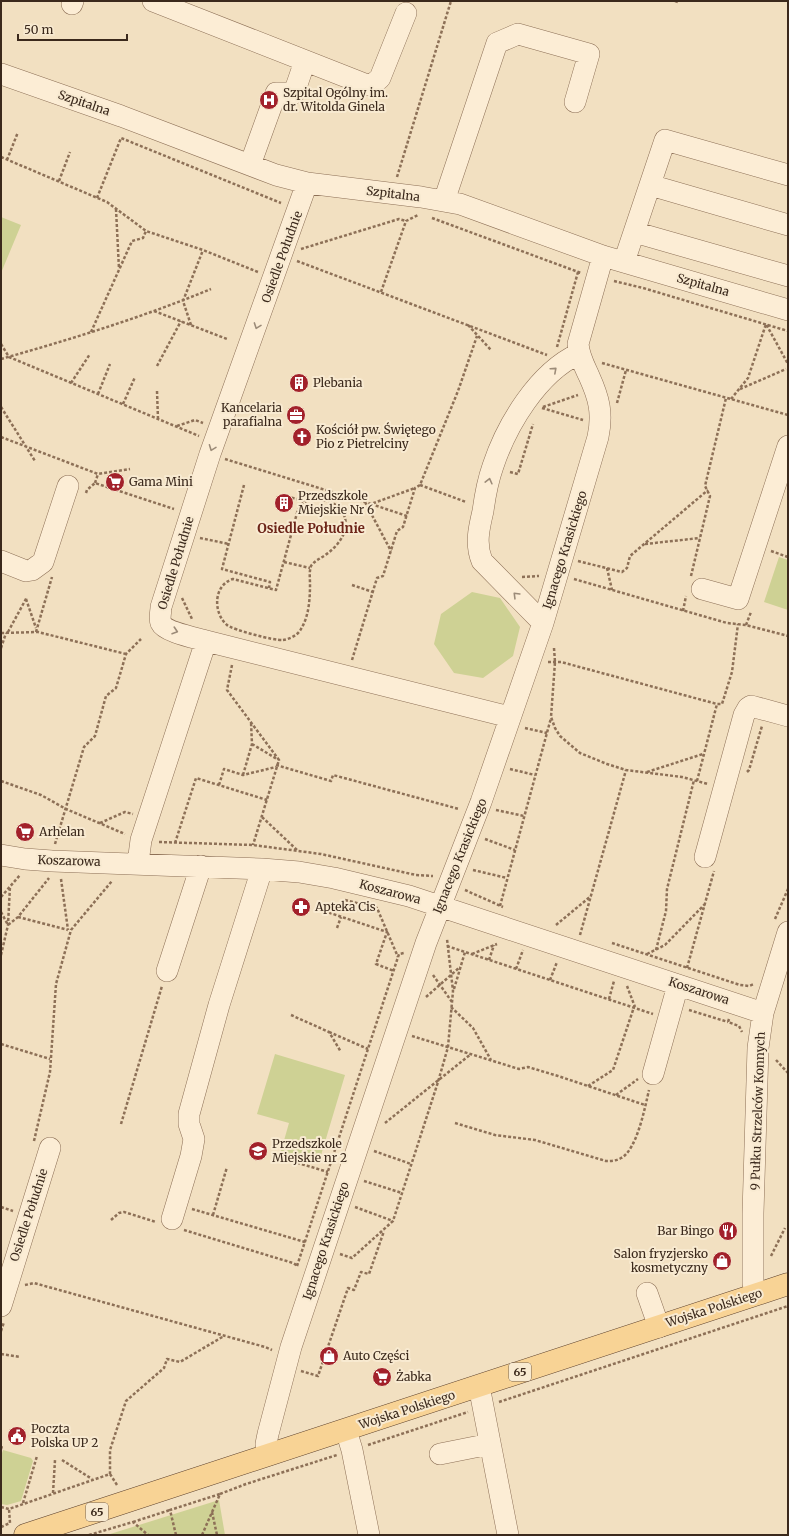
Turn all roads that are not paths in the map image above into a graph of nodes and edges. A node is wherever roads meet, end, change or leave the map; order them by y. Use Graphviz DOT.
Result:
graph roads {
  1 [pos="163,3"];
  2 [pos="406,13"];
  3 [pos="305,61"];
  4 [pos="1,74"];
  5 [pos="575,102"];
  6 [pos="250,165"];
  7 [pos="788,175"];
  8 [pos="307,183"];
  9 [pos="650,185"];
  10 [pos="444,201"];
  11 [pos="788,225"];
  12 [pos="634,232"];
  13 [pos="603,256"];
  14 [pos="624,262"];
  15 [pos="788,274"];
  16 [pos="777,314"];
  17 [pos="578,354"];
  18 [pos="788,446"];
  19 [pos="76,492"];
  20 [pos="1,561"];
  21 [pos="693,587"];
  22 [pos="543,623"];
  23 [pos="202,640"];
  24 [pos="788,716"];
  25 [pos="517,722"];
  26 [pos="1,855"];
  27 [pos="705,857"];
  28 [pos="138,863"];
  29 [pos="201,866"];
  30 [pos="262,869"];
  31 [pos="439,906"];
  32 [pos="788,932"];
  33 [pos="167,971"];
  34 [pos="678,985"];
  35 [pos="763,1013"];
  36 [pos="648,1075"];
  37 [pos="42,1145"];
  38 [pos="173,1219"];
  39 [pos="788,1284"];
  40 [pos="647,1293"];
  41 [pos="756,1294"];
  42 [pos="3,1311"];
  43 [pos="658,1327"];
  44 [pos="479,1386"];
  45 [pos="346,1430"];
  46 [pos="490,1444"];
  47 [pos="440,1454"];
  48 [pos="268,1455"];
  49 [pos="25,1535"];
  50 [pos="369,1535"];
  51 [pos="508,1535"];
  1 -- 3 [label="street"];
  2 -- 3 [label="street"];
  3 -- 6 [label="street"];
  4 -- 6 [label="street, Szpitalna"];
  5 -- 10 [label="street"];
  6 -- 8 [label="street, Szpitalna"];
  7 -- 9 [label="street"];
  8 -- 10 [label="street, Szpitalna"];
  8 -- 23 [label="street, Osiedle Południe, one-way"];
  9 -- 11 [label="street"];
  9 -- 12 [label="street"];
  10 -- 13 [label="street, Szpitalna"];
  12 -- 14 [label="street"];
  12 -- 15 [label="street"];
  13 -- 14 [label="street, Szpitalna"];
  13 -- 17 [label="street"];
  14 -- 16 [label="street, Szpitalna"];
  15 -- 16 [label="street"];
  17 -- 22 [label="street, Ignacego Krasickiego"];
  22 -- 17 [label="street, one-way"];
  18 -- 21 [label="street"];
  19 -- 20 [label="street"];
  22 -- 25 [label="street, Ignacego Krasickiego"];
  23 -- 25 [label="street, Osiedle Południe"];
  23 -- 28 [label="street"];
  24 -- 27 [label="street"];
  25 -- 31 [label="street, Ignacego Krasickiego"];
  26 -- 28 [label="street, Koszarowa"];
  28 -- 29 [label="street, Koszarowa"];
  29 -- 30 [label="street, Koszarowa"];
  29 -- 33 [label="street"];
  30 -- 31 [label="street, Koszarowa"];
  30 -- 38 [label="street"];
  31 -- 34 [label="street, Koszarowa"];
  31 -- 48 [label="street, Ignacego Krasickiego"];
  32 -- 35 [label="street, 9 Pułku Strzelców Konnych"];
  34 -- 35 [label="street, Koszarowa"];
  34 -- 36 [label="street"];
  35 -- 41 [label="street, 9 Pułku Strzelców Konnych"];
  37 -- 42 [label="street, Osiedle Południe"];
  39 -- 41 [label="main road, Wojska Polskiego / 65"];
  40 -- 43 [label="street"];
  41 -- 43 [label="main road, Wojska Polskiego / 65"];
  43 -- 44 [label="main road, Wojska Polskiego / 65"];
  44 -- 45 [label="main road, Wojska Polskiego / 65"];
  44 -- 46 [label="street"];
  45 -- 48 [label="main road, Wojska Polskiego / 65"];
  45 -- 50 [label="street"];
  46 -- 47 [label="street"];
  46 -- 51 [label="street"];
  48 -- 49 [label="main road, Wojska Polskiego / 65"];
}
